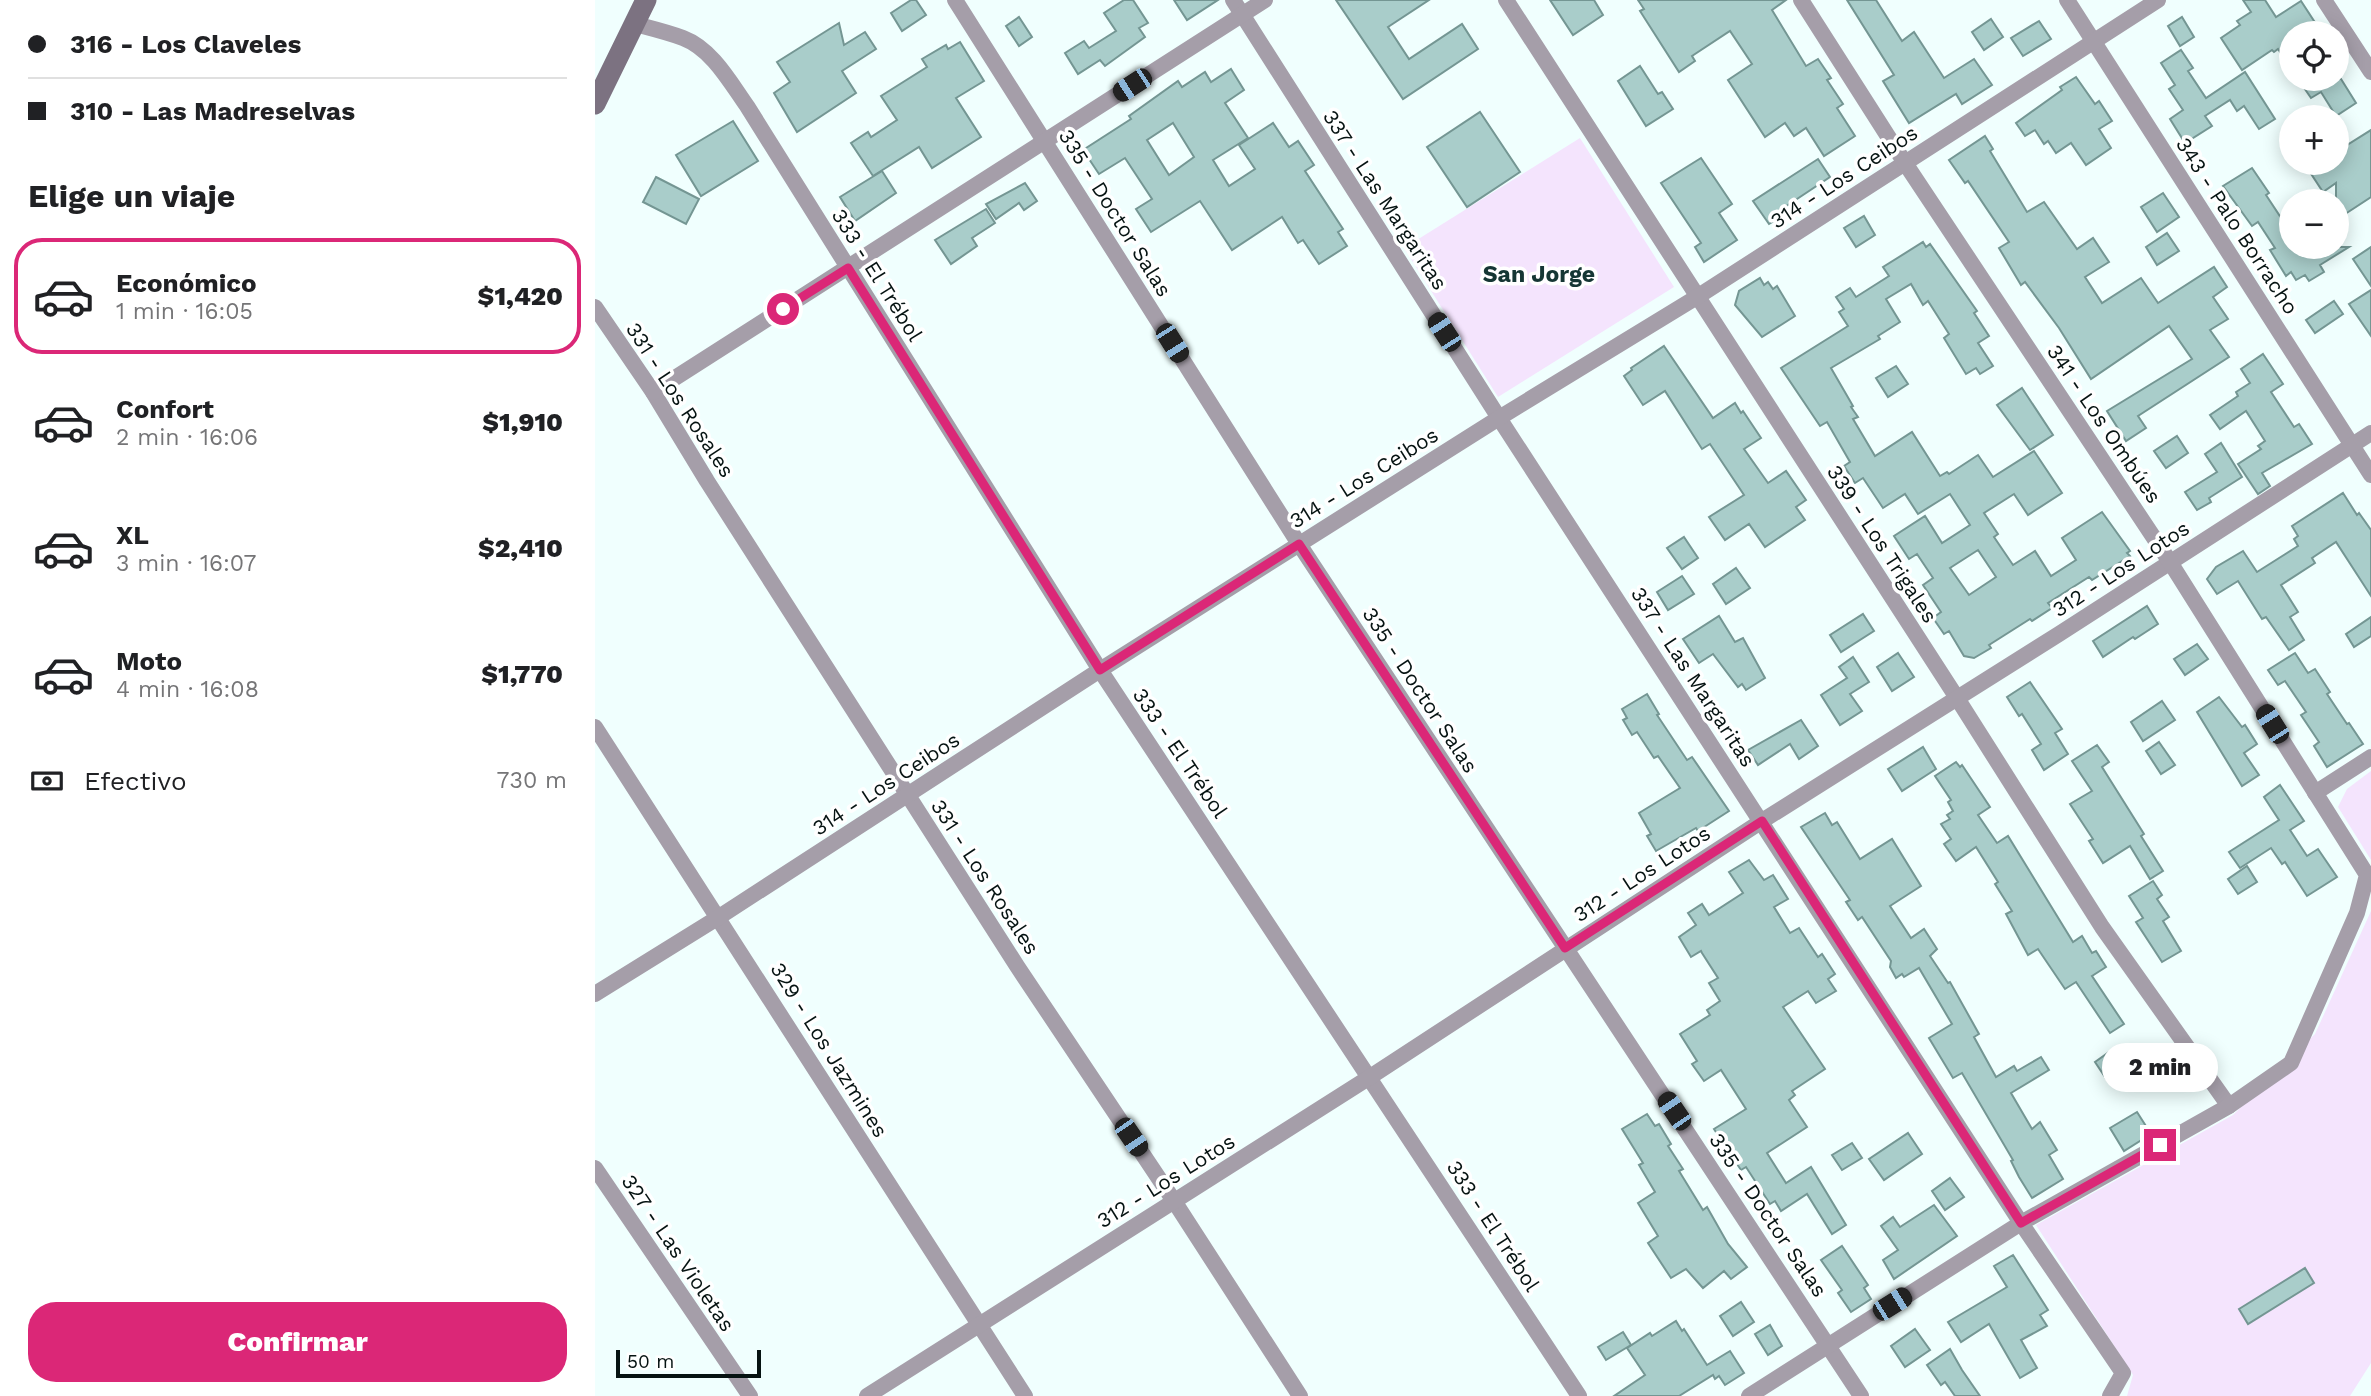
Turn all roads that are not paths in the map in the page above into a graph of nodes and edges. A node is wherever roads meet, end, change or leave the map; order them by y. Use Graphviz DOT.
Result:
graph roads {
  1 [pos="646,0"];
  2 [pos="955,0"];
  3 [pos="1233,0"];
  4 [pos="1265,0"];
  5 [pos="1506,0"];
  6 [pos="1801,0"];
  7 [pos="2067,0"];
  8 [pos="2158,0"];
  9 [pos="2324,0"];
  10 [pos="1242,15"];
  11 [pos="635,24"];
  12 [pos="2094,41"];
  13 [pos="2371,72"];
  14 [pos="595,104"];
  15 [pos="1045,141"];
  16 [pos="1905,163"];
  17 [pos="848,268"];
  18 [pos="1697,298"];
  19 [pos="595,307"];
  20 [pos="653,392"];
  21 [pos="1499,418"];
  22 [pos="2371,433"];
  23 [pos="2353,445"];
  24 [pos="2371,475"];
  25 [pos="1299,544"];
  26 [pos="2171,562"];
  27 [pos="1100,670"];
  28 [pos="1957,698"];
  29 [pos="595,727"];
  30 [pos="2371,757"];
  31 [pos="2315,793"];
  32 [pos="908,795"];
  33 [pos="1762,821"];
  34 [pos="719,917"];
  35 [pos="1565,948"];
  36 [pos="595,994"];
  37 [pos="1370,1077"];
  38 [pos="2229,1106"];
  39 [pos="595,1168"];
  40 [pos="1174,1201"];
  41 [pos="2021,1223"];
  42 [pos="979,1325"];
  43 [pos="1828,1344"];
  44 [pos="750,1396"];
  45 [pos="867,1396"];
  46 [pos="1025,1396"];
  47 [pos="1300,1396"];
  48 [pos="1579,1396"];
  49 [pos="1749,1396"];
  50 [pos="1861,1396"];
  51 [pos="2110,1396"];
  1 -- 11 [label="main road"];
  2 -- 15 [label="street, 335 - Doctor Salas"];
  3 -- 10 [label="street, 337 - Las Margaritas"];
  4 -- 10 [label="street"];
  5 -- 18 [label="street, 339 - Los Trigales"];
  6 -- 16 [label="street, 341 - Los Ombúes"];
  7 -- 12 [label="street, 343 - Palo Borracho"];
  8 -- 12 [label="street, 314 - Los Ceibos"];
  9 -- 13 [label="street"];
  10 -- 15 [label="street"];
  10 -- 21 [label="street, 337 - Las Margaritas"];
  11 -- 14 [label="main road"];
  11 -- 17 [label="street, 333 - El Trébol"];
  12 -- 16 [label="street, 314 - Los Ceibos"];
  12 -- 23 [label="street, 343 - Palo Borracho"];
  15 -- 17 [label="street"];
  15 -- 25 [label="street, 335 - Doctor Salas"];
  16 -- 18 [label="street, 314 - Los Ceibos"];
  16 -- 26 [label="street, 341 - Los Ombúes"];
  17 -- 20 [label="street"];
  17 -- 27 [label="street, 333 - El Trébol"];
  18 -- 21 [label="street, 314 - Los Ceibos"];
  18 -- 28 [label="street, 339 - Los Trigales"];
  19 -- 20 [label="street, 331 - Los Rosales"];
  20 -- 32 [label="street, 331 - Los Rosales"];
  21 -- 25 [label="street, 314 - Los Ceibos"];
  21 -- 33 [label="street, 337 - Las Margaritas"];
  22 -- 23 [label="street, 312 - Los Lotos"];
  23 -- 24 [label="street, 343 - Palo Borracho"];
  23 -- 26 [label="street, 312 - Los Lotos"];
  25 -- 27 [label="street, 314 - Los Ceibos"];
  25 -- 35 [label="street, 335 - Doctor Salas"];
  26 -- 28 [label="street, 312 - Los Lotos"];
  26 -- 31 [label="street, 341 - Los Ombúes"];
  27 -- 32 [label="street, 314 - Los Ceibos"];
  27 -- 37 [label="street, 333 - El Trébol"];
  28 -- 33 [label="street, 312 - Los Lotos"];
  28 -- 38 [label="street, 339 - Los Trigales"];
  29 -- 34 [label="street, 329 - Los Jazmines"];
  30 -- 31 [label="street"];
  31 -- 38 [label="street, 341 - Los Ombúes"];
  32 -- 34 [label="street, 314 - Los Ceibos"];
  32 -- 40 [label="street, 331 - Los Rosales"];
  33 -- 35 [label="street, 312 - Los Lotos"];
  33 -- 41 [label="street, 337 - Las Margaritas"];
  34 -- 36 [label="street, 314 - Los Ceibos"];
  34 -- 42 [label="street, 329 - Los Jazmines"];
  35 -- 37 [label="street, 312 - Los Lotos"];
  35 -- 43 [label="street, 335 - Doctor Salas"];
  37 -- 40 [label="street, 312 - Los Lotos"];
  37 -- 48 [label="street, 333 - El Trébol"];
  38 -- 41 [label="street"];
  39 -- 44 [label="street, 327 - Las Violetas"];
  40 -- 42 [label="street, 312 - Los Lotos"];
  40 -- 47 [label="street, 331 - Los Rosales"];
  41 -- 43 [label="street"];
  41 -- 51 [label="street, 337 - Las Margaritas"];
  42 -- 45 [label="street, 312 - Los Lotos"];
  42 -- 46 [label="street, 329 - Los Jazmines"];
  43 -- 49 [label="street"];
  43 -- 50 [label="street, 335 - Doctor Salas"];
}
